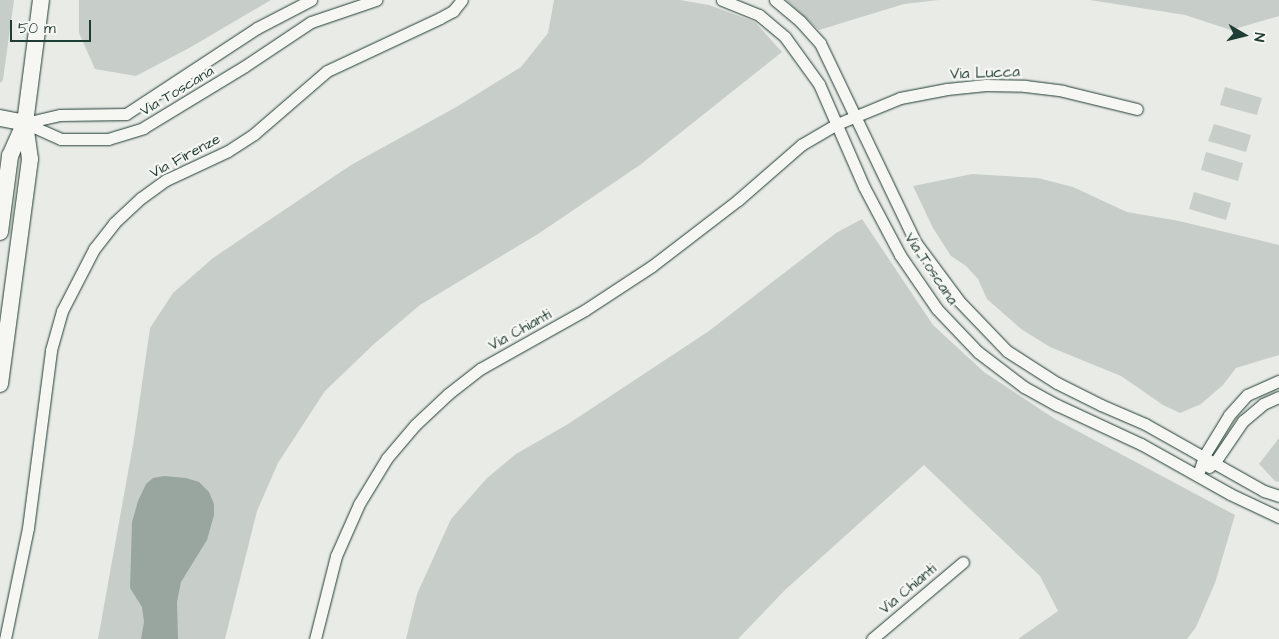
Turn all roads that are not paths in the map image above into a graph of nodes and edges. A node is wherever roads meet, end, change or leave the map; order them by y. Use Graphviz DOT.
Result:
graph roads {
  1 [pos="41,0"];
  2 [pos="311,0"];
  3 [pos="376,0"];
  4 [pos="462,0"];
  5 [pos="722,0"];
  6 [pos="775,0"];
  7 [pos="1137,108"];
  8 [pos="856,115"];
  9 [pos="0,118"];
  10 [pos="26,122"];
  11 [pos="837,124"];
  12 [pos="0,232"];
  13 [pos="1279,381"];
  14 [pos="0,384"];
  15 [pos="1279,397"];
  16 [pos="1204,456"];
  17 [pos="1216,462"];
  18 [pos="1198,476"];
  19 [pos="1279,496"];
  20 [pos="1279,517"];
  21 [pos="963,562"];
  22 [pos="5,639"];
  23 [pos="315,639"];
  24 [pos="872,639"];
  1 -- 10 [label="main road"];
  2 -- 10 [label="street, Via Toscana"];
  3 -- 10 [label="street, Via Toscana"];
  4 -- 22 [label="street, Via Firenze"];
  5 -- 11 [label="street, Via Toscana"];
  6 -- 8 [label="street, Via Toscana"];
  7 -- 8 [label="street, Via Lucca"];
  8 -- 11 [label="street, Via Lucca"];
  8 -- 16 [label="street, Via Toscana"];
  9 -- 10 [label="main road"];
  10 -- 12 [label="main road"];
  10 -- 14 [label="main road"];
  11 -- 18 [label="street, Via Toscana"];
  11 -- 23 [label="street, Via Chianti"];
  13 -- 16 [label="street"];
  15 -- 17 [label="street"];
  16 -- 17 [label="street, Via Toscana"];
  16 -- 18 [label="street"];
  17 -- 18 [label="street"];
  17 -- 19 [label="street, Via Toscana"];
  18 -- 20 [label="street, Via Toscana"];
  21 -- 24 [label="street, Via Chianti"];
}
